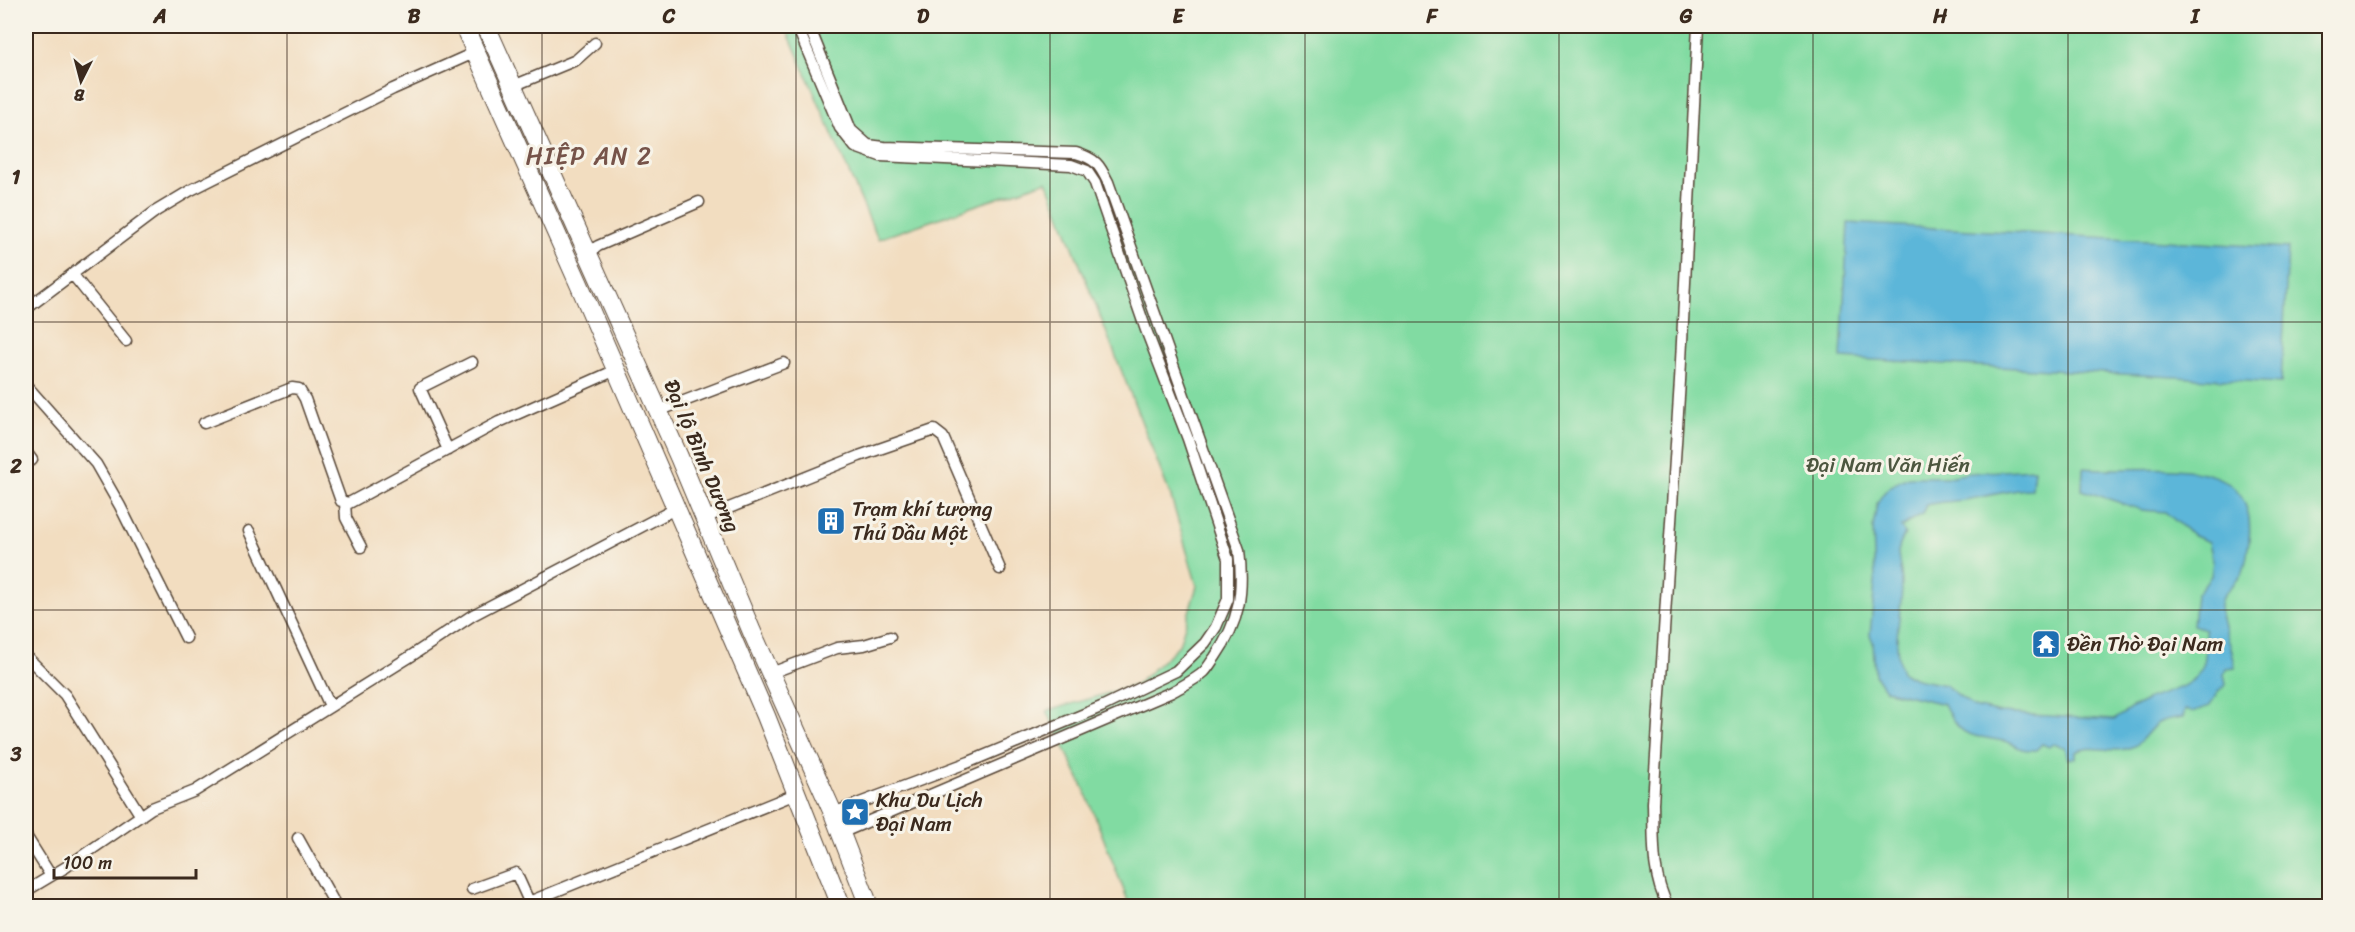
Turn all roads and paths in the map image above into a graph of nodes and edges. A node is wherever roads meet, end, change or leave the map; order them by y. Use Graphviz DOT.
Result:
graph roads {
  1 [pos="464,26"];
  2 [pos="486,26"];
  3 [pos="797,26"];
  4 [pos="809,26"];
  5 [pos="1698,26"];
  6 [pos="595,43"];
  7 [pos="476,52"];
  8 [pos="513,86"];
  9 [pos="699,202"];
  10 [pos="588,254"];
  11 [pos="73,275"];
  12 [pos="26,309"];
  13 [pos="126,341"];
  14 [pos="472,362"];
  15 [pos="784,363"];
  16 [pos="616,370"];
  17 [pos="26,385"];
  18 [pos="658,411"];
  19 [pos="204,423"];
  20 [pos="448,450"];
  21 [pos="345,503"];
  22 [pos="675,509"];
  23 [pos="704,518"];
  24 [pos="249,531"];
  25 [pos="361,547"];
  26 [pos="1000,569"];
  27 [pos="890,637"];
  28 [pos="186,638"];
  29 [pos="26,656"];
  30 [pos="771,673"];
  31 [pos="330,706"];
  32 [pos="798,793"];
  33 [pos="851,807"];
  34 [pos="833,813"];
  35 [pos="141,816"];
  36 [pos="810,823"];
  37 [pos="859,825"];
  38 [pos="841,833"];
  39 [pos="26,836"];
  40 [pos="298,838"];
  41 [pos="817,841"];
  42 [pos="51,876"];
  43 [pos="472,889"];
  44 [pos="26,891"];
  45 [pos="530,904"];
  46 [pos="336,906"];
  47 [pos="841,906"];
  48 [pos="869,906"];
  49 [pos="1668,906"];
  1 -- 7 [label="highway"];
  2 -- 8 [label="highway, Đại lộ Bình Dương"];
  3 -- 33 [label="street"];
  4 -- 37 [label="street"];
  5 -- 49 [label="street"];
  6 -- 8 [label="street"];
  7 -- 11 [label="street"];
  7 -- 16 [label="highway"];
  8 -- 10 [label="highway, Đại lộ Bình Dương"];
  9 -- 10 [label="street"];
  10 -- 18 [label="highway, Đại lộ Bình Dương"];
  11 -- 12 [label="street"];
  11 -- 13 [label="street"];
  14 -- 20 [label="street"];
  15 -- 18 [label="street"];
  16 -- 20 [label="street"];
  16 -- 22 [label="highway"];
  17 -- 28 [label="street"];
  18 -- 23 [label="highway, Đại lộ Bình Dương"];
  19 -- 21 [label="street"];
  20 -- 21 [label="street"];
  21 -- 25 [label="street"];
  22 -- 31 [label="street"];
  22 -- 32 [label="highway"];
  23 -- 26 [label="street"];
  23 -- 30 [label="highway, Đại lộ Bình Dương"];
  24 -- 31 [label="street"];
  27 -- 30 [label="street"];
  29 -- 35 [label="street"];
  30 -- 34 [label="highway, Đại lộ Bình Dương"];
  31 -- 35 [label="street"];
  32 -- 36 [label="highway"];
  32 -- 45 [label="street"];
  33 -- 34 [label="street"];
  33 -- 37 [label="street"];
  34 -- 36 [label="highway"];
  34 -- 38 [label="highway, Đại lộ Bình Dương"];
  35 -- 42 [label="street"];
  36 -- 41 [label="highway"];
  37 -- 38 [label="street"];
  38 -- 41 [label="highway"];
  38 -- 48 [label="highway, Đại lộ Bình Dương"];
  39 -- 42 [label="street"];
  40 -- 46 [label="street"];
  41 -- 47 [label="highway"];
  42 -- 44 [label="street"];
  43 -- 45 [label="street"];
}
